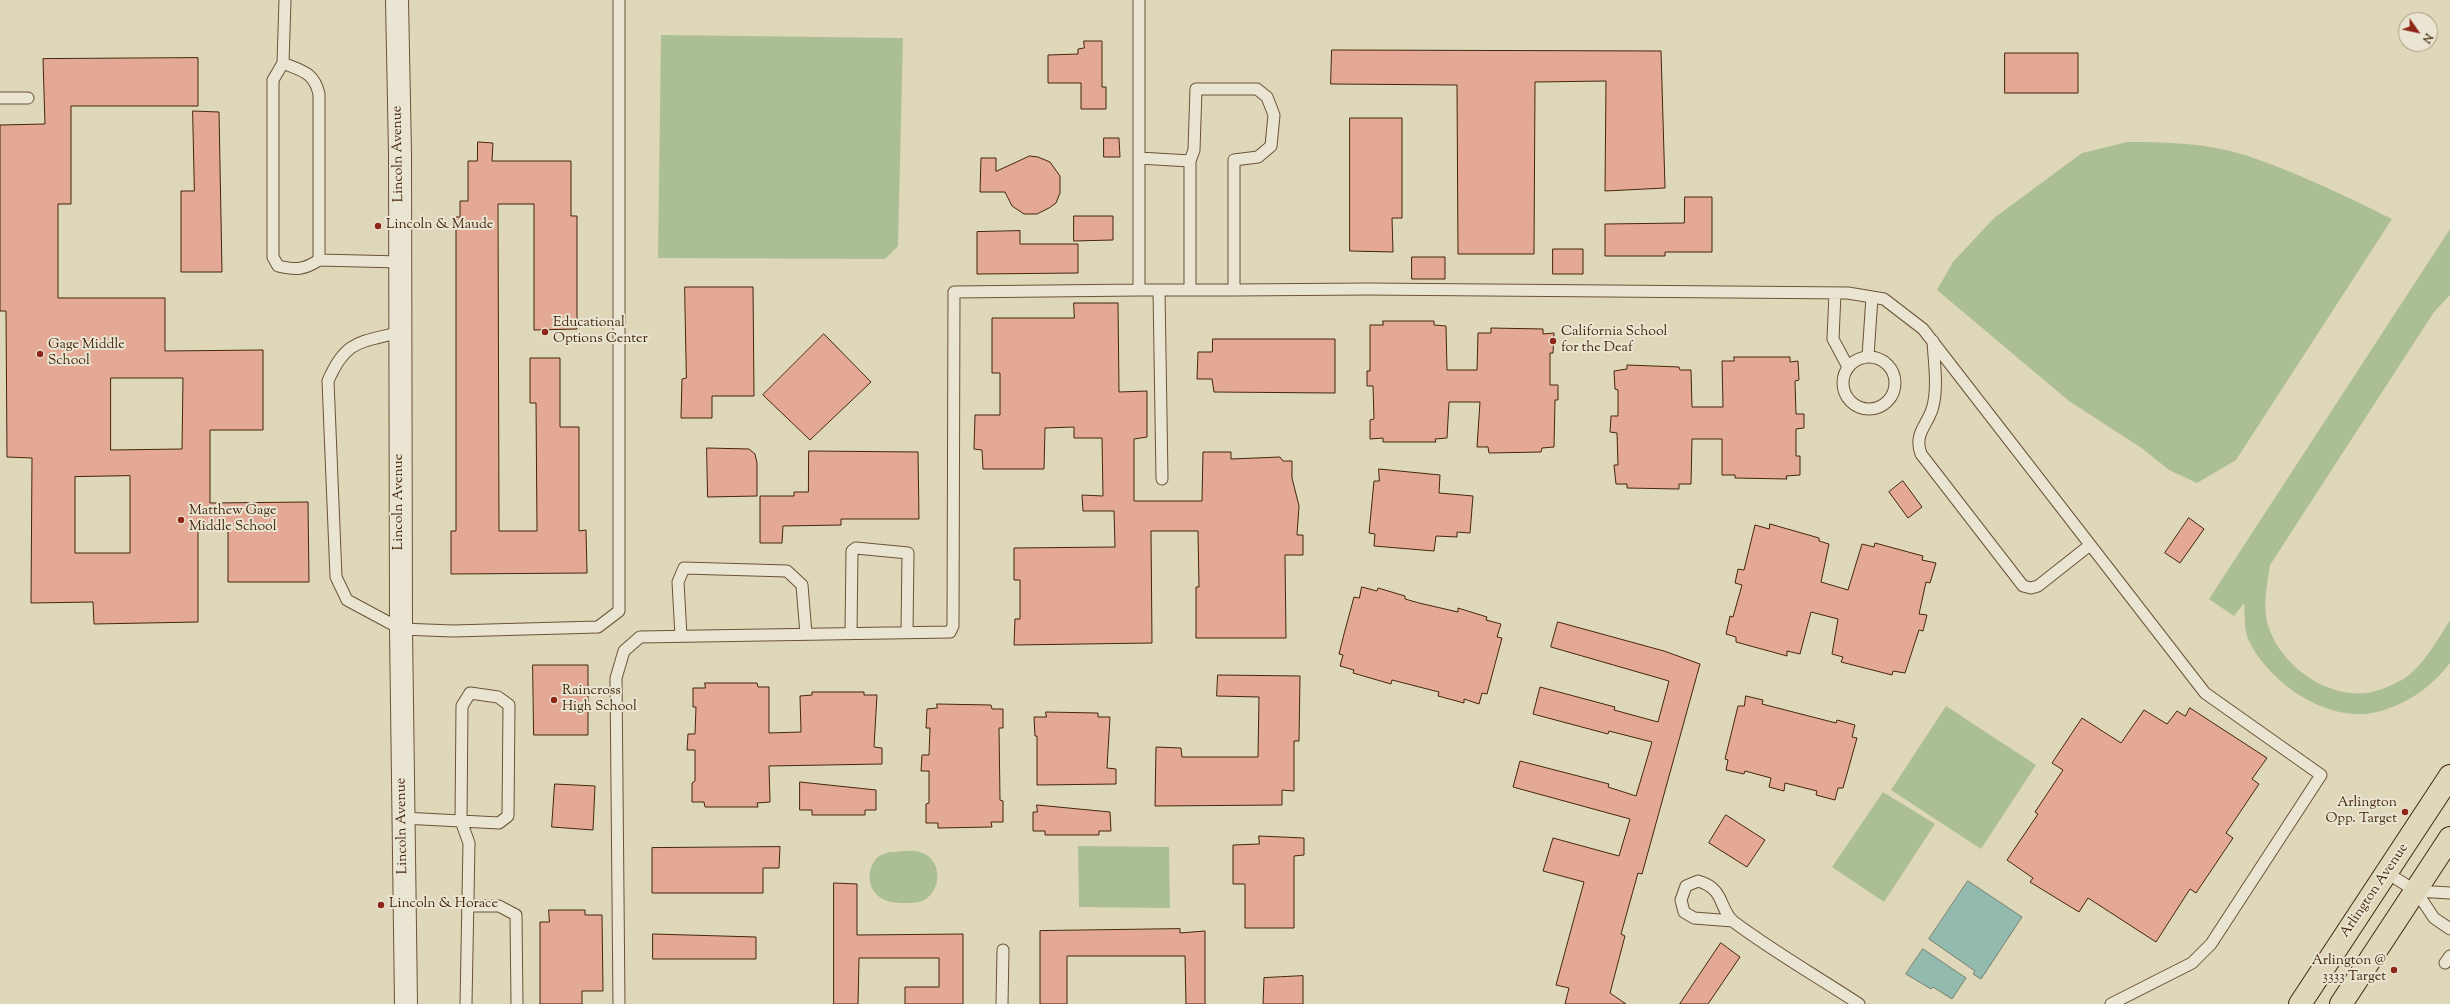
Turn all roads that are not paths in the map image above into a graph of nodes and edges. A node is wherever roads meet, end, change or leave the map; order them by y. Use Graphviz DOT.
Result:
graph roads {
  1 [pos="285,0"];
  2 [pos="397,0"];
  3 [pos="619,0"];
  4 [pos="1139,0"];
  5 [pos="283,64"];
  6 [pos="0,98"];
  7 [pos="28,98"];
  8 [pos="1139,158"];
  9 [pos="1190,160"];
  10 [pos="319,260"];
  11 [pos="400,262"];
  12 [pos="1139,290"];
  13 [pos="1159,290"];
  14 [pos="1190,290"];
  15 [pos="1234,290"];
  16 [pos="1835,293"];
  17 [pos="1872,297"];
  18 [pos="400,332"];
  19 [pos="1933,341"];
  20 [pos="1868,356"];
  21 [pos="1848,367"];
  22 [pos="1162,479"];
  23 [pos="2090,545"];
  24 [pos="401,629"];
  25 [pos="907,632"];
  26 [pos="806,634"];
  27 [pos="851,634"];
  28 [pos="681,636"];
  29 [pos="2450,776"];
  30 [pos="403,818"];
  31 [pos="461,821"];
  32 [pos="2450,838"];
  33 [pos="2387,873"];
  34 [pos="2416,890"];
  35 [pos="2450,893"];
  36 [pos="467,906"];
  37 [pos="1733,921"];
  38 [pos="2450,929"];
  39 [pos="1003,950"];
  40 [pos="406,1004"];
  41 [pos="466,1004"];
  42 [pos="517,1004"];
  43 [pos="619,1004"];
  44 [pos="1002,1004"];
  45 [pos="1859,1004"];
  46 [pos="2111,1004"];
  47 [pos="2300,1004"];
  48 [pos="2340,1004"];
  1 -- 5 [label="lane"];
  2 -- 11 [label="street, Lincoln Avenue"];
  3 -- 24 [label="lane"];
  4 -- 8 [label="lane"];
  5 -- 10 [label="lane"];
  5 -- 10 [label="lane"];
  6 -- 7 [label="lane"];
  8 -- 9 [label="lane"];
  8 -- 12 [label="lane"];
  9 -- 14 [label="lane"];
  9 -- 15 [label="lane"];
  10 -- 11 [label="lane"];
  11 -- 18 [label="street, Lincoln Avenue"];
  12 -- 13 [label="lane"];
  12 -- 25 [label="lane"];
  13 -- 14 [label="lane"];
  13 -- 22 [label="lane"];
  14 -- 15 [label="lane"];
  15 -- 16 [label="lane"];
  16 -- 17 [label="lane"];
  16 -- 21 [label="lane"];
  17 -- 19 [label="lane"];
  17 -- 20 [label="lane"];
  18 -- 24 [label="street, Lincoln Avenue"];
  18 -- 24 [label="lane"];
  19 -- 23 [label="lane"];
  19 -- 23 [label="lane"];
  20 -- 21 [label="lane"];
  20 -- 21 [label="lane"];
  23 -- 46 [label="lane"];
  24 -- 30 [label="street, Lincoln Avenue"];
  25 -- 27 [label="lane"];
  25 -- 27 [label="lane"];
  26 -- 27 [label="lane"];
  26 -- 28 [label="lane"];
  26 -- 28 [label="lane"];
  28 -- 43 [label="lane"];
  29 -- 33 [label="main road, Arlington Avenue"];
  30 -- 31 [label="lane"];
  30 -- 40 [label="street, Lincoln Avenue"];
  31 -- 31 [label="lane"];
  31 -- 36 [label="lane"];
  32 -- 34 [label="main road"];
  33 -- 34 [label="lane"];
  33 -- 47 [label="main road, Arlington Avenue"];
  34 -- 35 [label="lane"];
  34 -- 38 [label="lane"];
  34 -- 48 [label="main road"];
  36 -- 41 [label="lane"];
  36 -- 42 [label="lane"];
  37 -- 37 [label="lane"];
  37 -- 45 [label="lane"];
  39 -- 44 [label="lane"];
}
